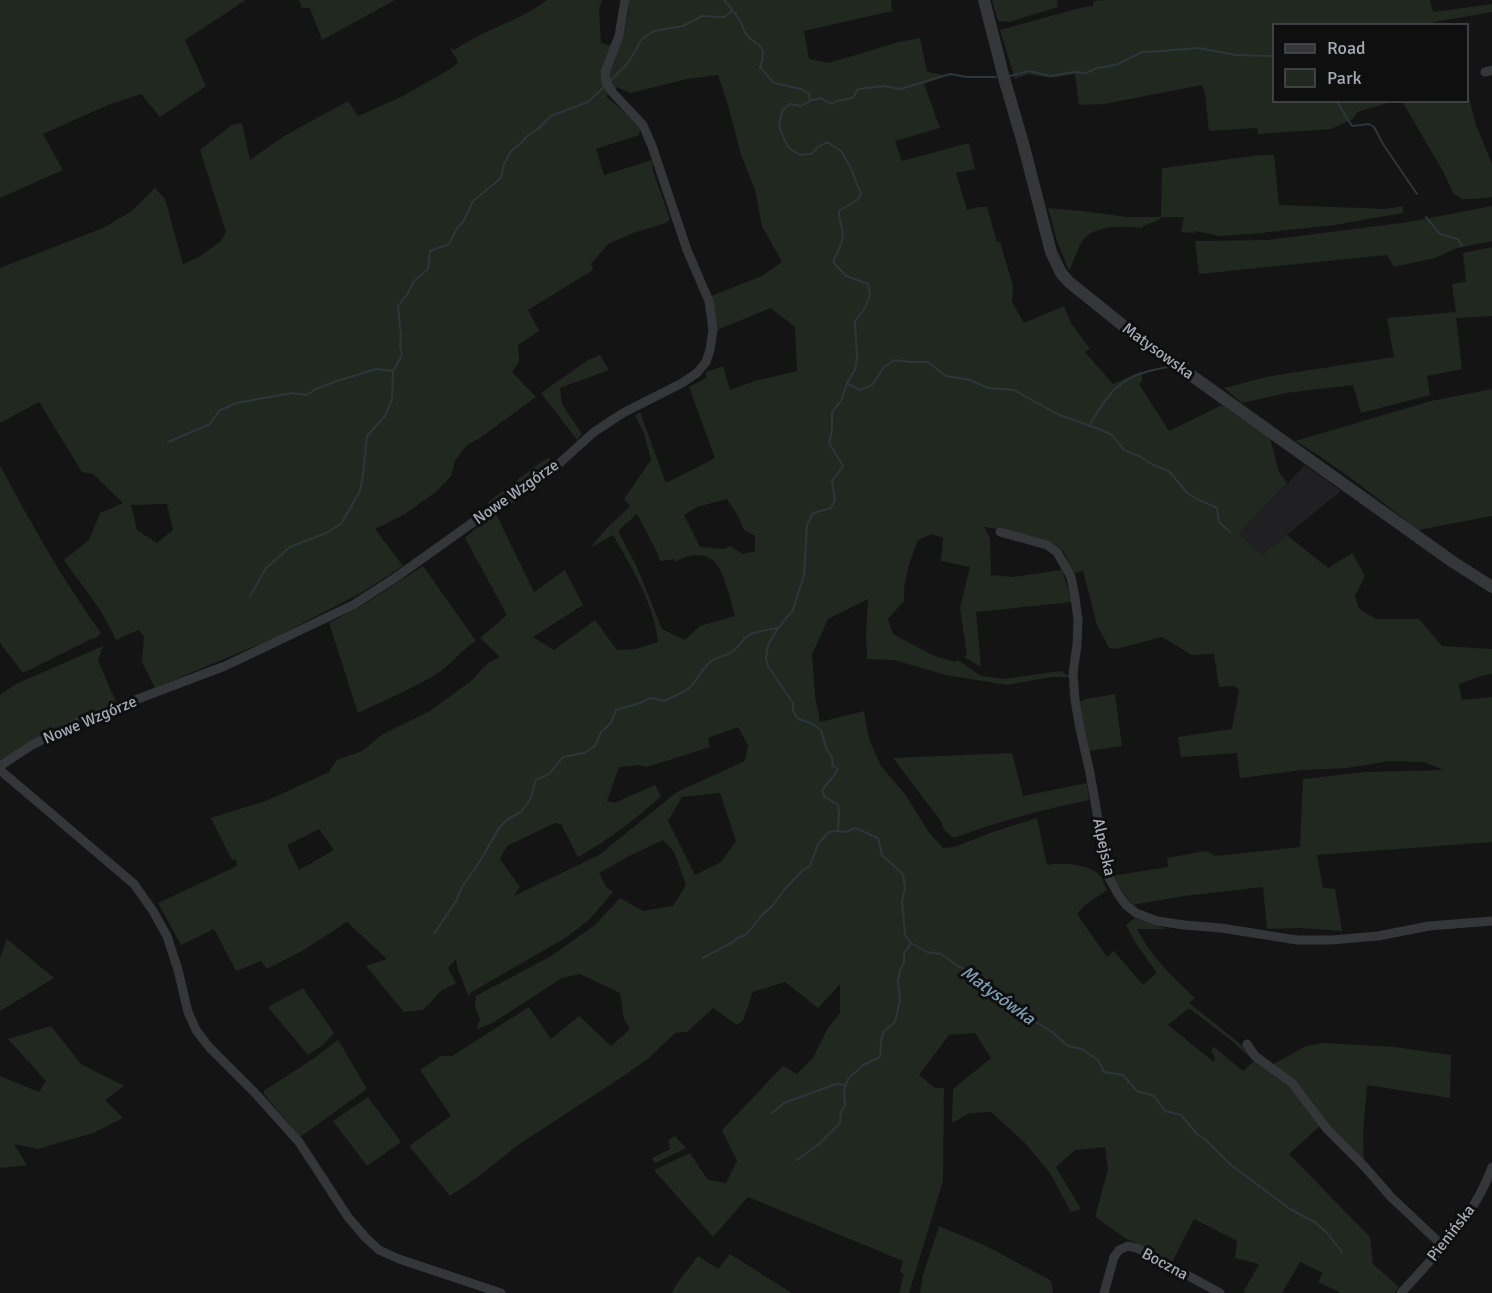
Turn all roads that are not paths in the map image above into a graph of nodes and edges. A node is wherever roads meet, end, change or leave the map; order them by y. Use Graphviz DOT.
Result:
graph roads {
  1 [pos="625,0"];
  2 [pos="984,0"];
  3 [pos="1000,532"];
  4 [pos="1492,587"];
  5 [pos="0,768"];
  6 [pos="1492,921"];
  7 [pos="1247,1044"];
  8 [pos="1492,1167"];
  9 [pos="1444,1247"];
  10 [pos="501,1293"];
  11 [pos="1104,1293"];
  12 [pos="1220,1293"];
  13 [pos="1401,1293"];
  1 -- 5 [label="street, Nowe Wzgórze"];
  2 -- 4 [label="street, Matysowska"];
  3 -- 6 [label="street, Alpejska"];
  5 -- 10 [label="street"];
  7 -- 9 [label="street"];
  8 -- 9 [label="street, Pienińska"];
  9 -- 13 [label="street, Pienińska"];
  11 -- 12 [label="street, Boczna"];
}
